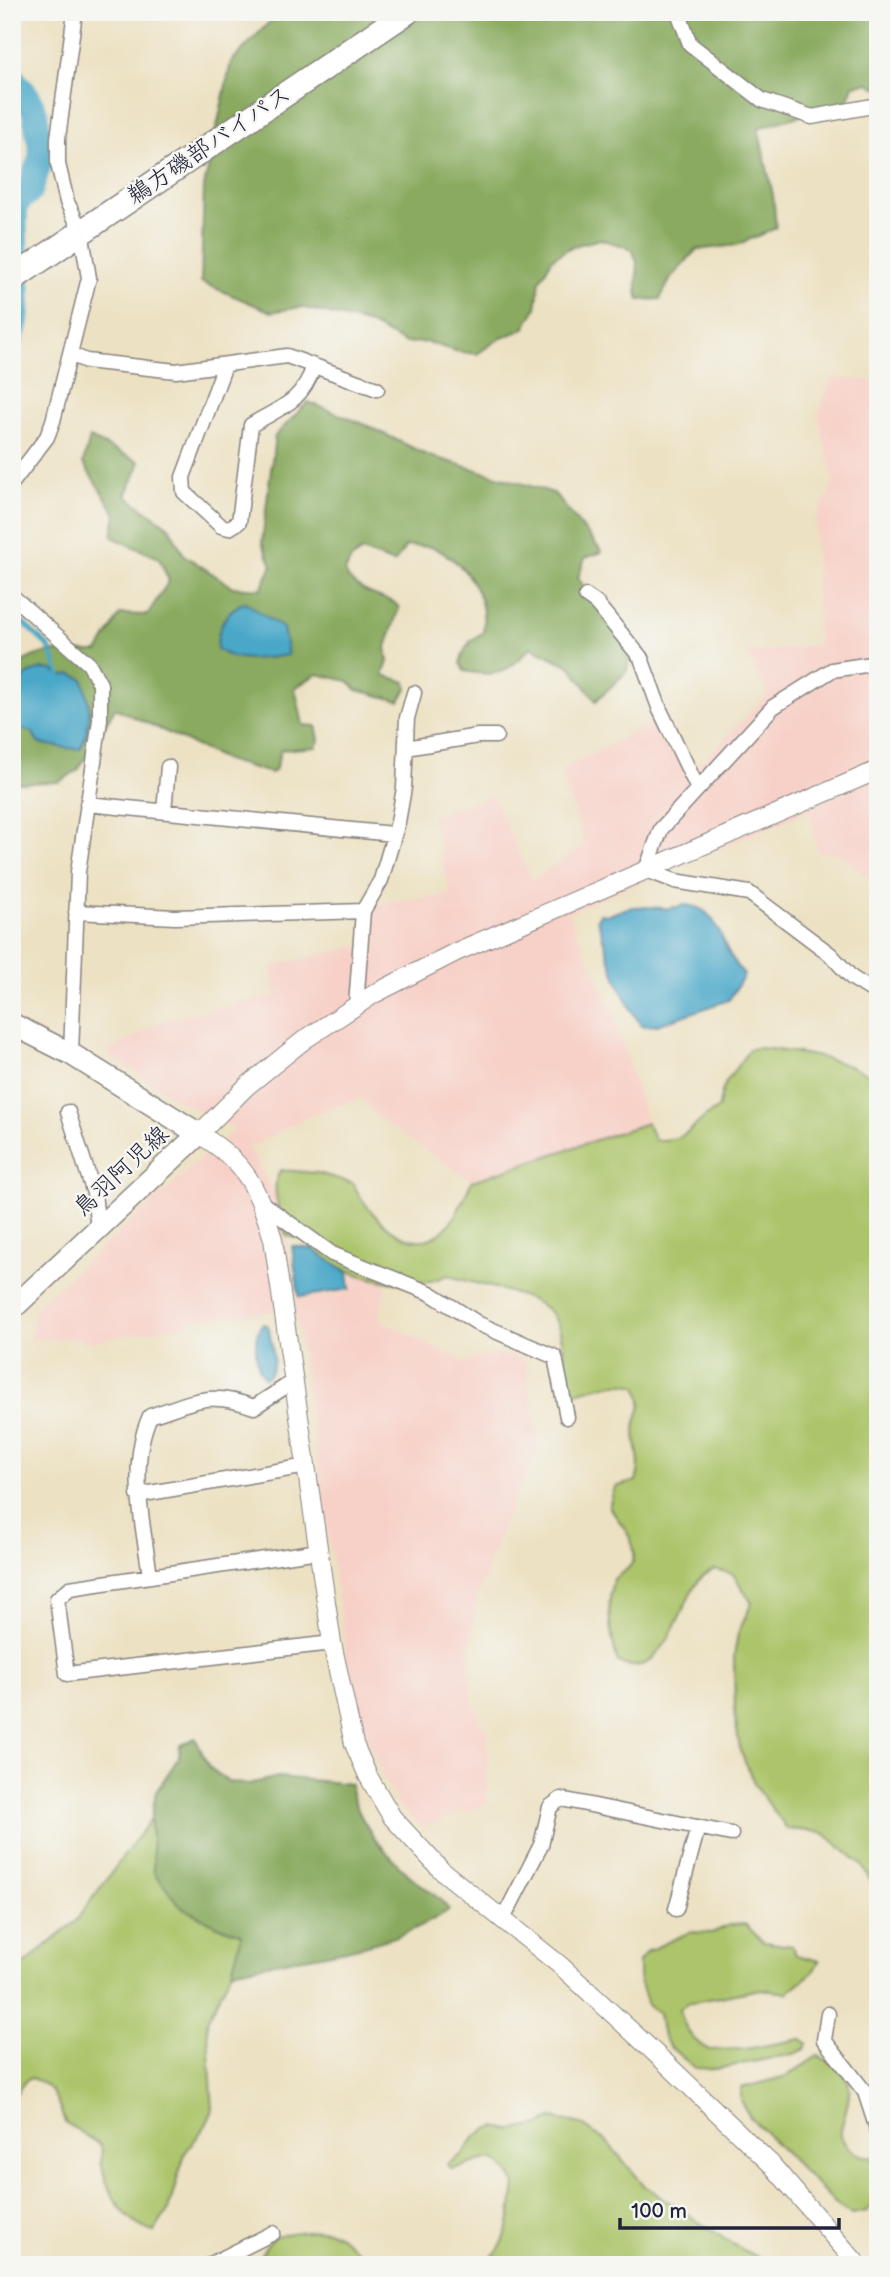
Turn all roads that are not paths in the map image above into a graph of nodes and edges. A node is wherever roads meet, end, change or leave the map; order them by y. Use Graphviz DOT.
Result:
graph roads {
  1 [pos="75,12"];
  2 [pos="407,12"];
  3 [pos="678,12"];
  4 [pos="878,105"];
  5 [pos="81,231"];
  6 [pos="12,279"];
  7 [pos="70,354"];
  8 [pos="225,365"];
  9 [pos="314,366"];
  10 [pos="377,389"];
  11 [pos="12,483"];
  12 [pos="12,596"];
  13 [pos="586,596"];
  14 [pos="878,663"];
  15 [pos="414,693"];
  16 [pos="496,736"];
  17 [pos="406,748"];
  18 [pos="168,767"];
  19 [pos="878,770"];
  20 [pos="697,787"];
  21 [pos="87,804"];
  22 [pos="164,811"];
  23 [pos="393,834"];
  24 [pos="646,870"];
  25 [pos="363,911"];
  26 [pos="76,912"];
  27 [pos="878,994"];
  28 [pos="356,1006"];
  29 [pos="12,1024"];
  30 [pos="71,1054"];
  31 [pos="68,1112"];
  32 [pos="199,1134"];
  33 [pos="263,1204"];
  34 [pos="97,1229"];
  35 [pos="12,1309"];
  36 [pos="294,1381"];
  37 [pos="567,1417"];
  38 [pos="307,1465"];
  39 [pos="138,1494"];
  40 [pos="319,1552"];
  41 [pos="150,1575"];
  42 [pos="332,1643"];
  43 [pos="698,1827"];
  44 [pos="731,1834"];
  45 [pos="676,1909"];
  46 [pos="502,1921"];
  47 [pos="828,2014"];
  48 [pos="878,2132"];
  49 [pos="273,2233"];
  50 [pos="209,2265"];
  51 [pos="858,2265"];
  1 -- 5 [label="street"];
  2 -- 5 [label="highway, 鵜方磯部バイパス"];
  3 -- 4 [label="street"];
  5 -- 6 [label="highway, 鵜方磯部バイパス"];
  5 -- 7 [label="street"];
  7 -- 8 [label="street"];
  7 -- 11 [label="street"];
  8 -- 9 [label="street"];
  8 -- 9 [label="street"];
  9 -- 10 [label="street"];
  12 -- 21 [label="street"];
  13 -- 20 [label="street"];
  14 -- 20 [label="street"];
  15 -- 17 [label="street"];
  16 -- 17 [label="street"];
  17 -- 23 [label="street"];
  18 -- 22 [label="street"];
  19 -- 24 [label="street"];
  20 -- 24 [label="street"];
  21 -- 22 [label="street"];
  21 -- 26 [label="street"];
  22 -- 23 [label="street"];
  23 -- 25 [label="street"];
  24 -- 27 [label="street"];
  24 -- 28 [label="street"];
  25 -- 26 [label="street"];
  25 -- 28 [label="street"];
  26 -- 30 [label="street"];
  28 -- 32 [label="street"];
  29 -- 30 [label="main road, 鳥羽阿児線"];
  30 -- 32 [label="main road, 鳥羽阿児線"];
  31 -- 34 [label="street"];
  32 -- 33 [label="street"];
  32 -- 34 [label="main road, 鳥羽阿児線"];
  33 -- 36 [label="street"];
  33 -- 37 [label="street"];
  34 -- 35 [label="main road, 鳥羽阿児線"];
  36 -- 38 [label="street"];
  36 -- 39 [label="street"];
  38 -- 39 [label="street"];
  38 -- 40 [label="street"];
  39 -- 41 [label="street"];
  40 -- 41 [label="street"];
  40 -- 42 [label="street"];
  41 -- 42 [label="street"];
  42 -- 46 [label="street"];
  43 -- 44 [label="street"];
  43 -- 45 [label="street"];
  43 -- 46 [label="street"];
  46 -- 51 [label="street"];
  47 -- 48 [label="street"];
  49 -- 50 [label="street"];
}
